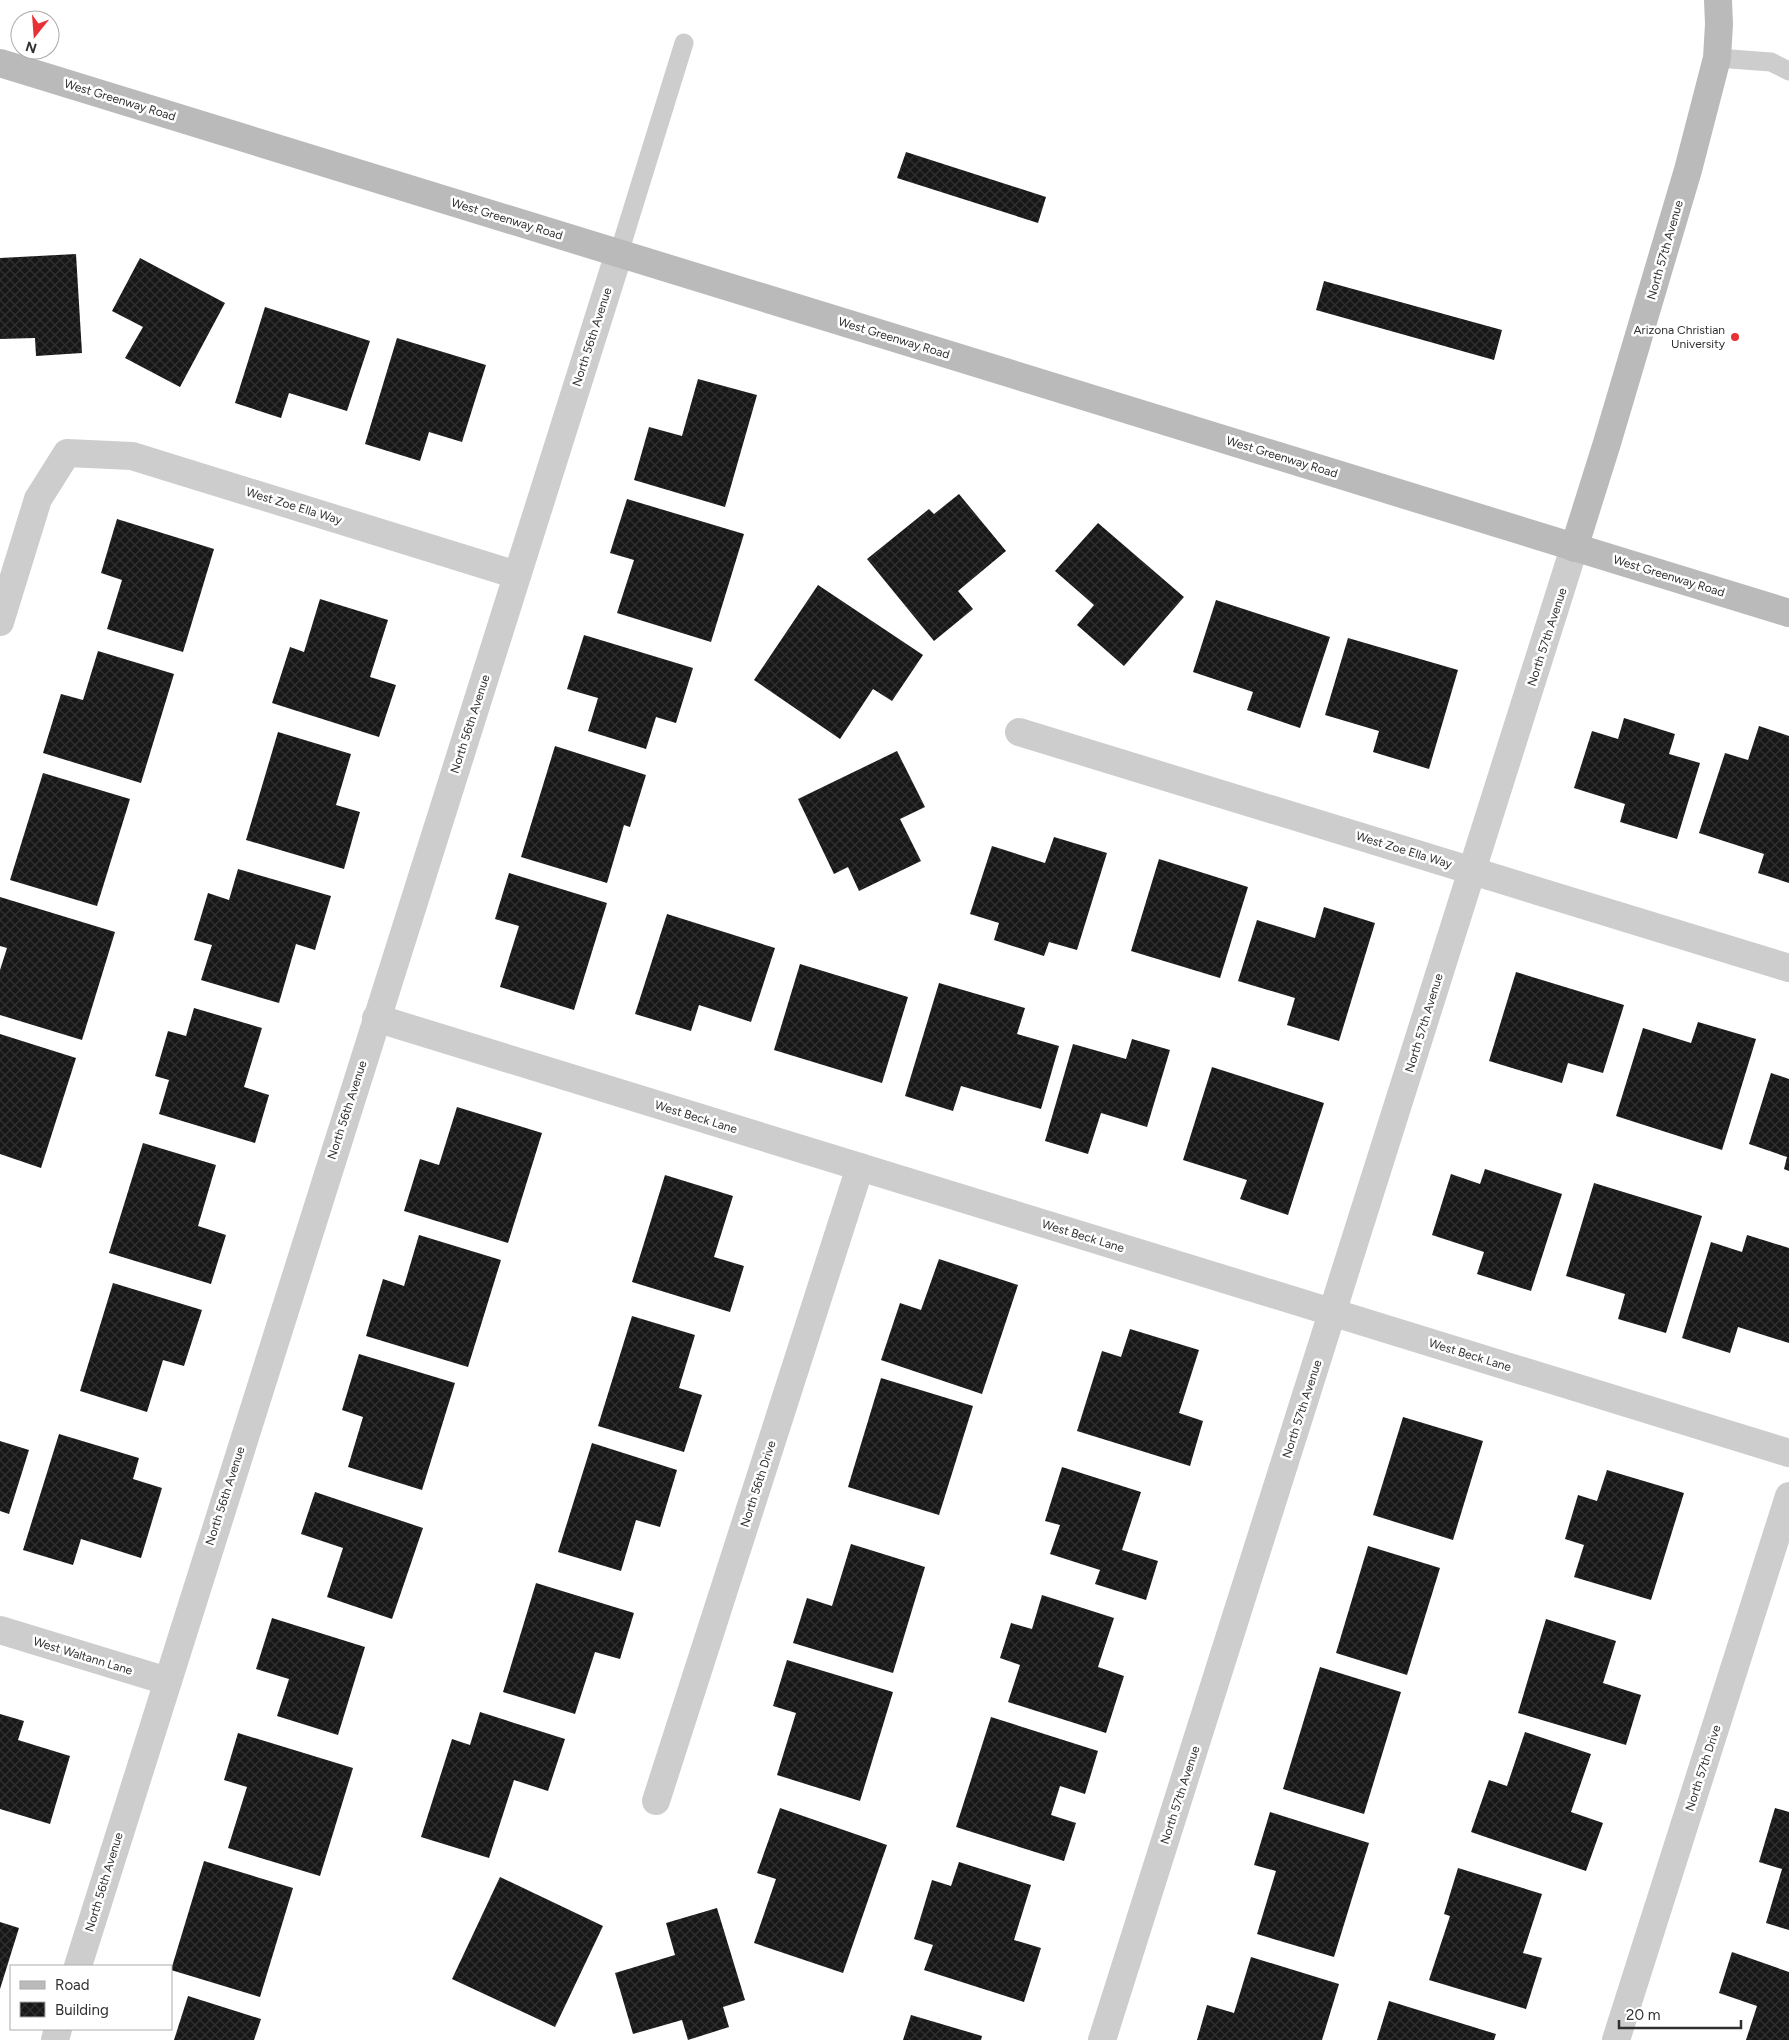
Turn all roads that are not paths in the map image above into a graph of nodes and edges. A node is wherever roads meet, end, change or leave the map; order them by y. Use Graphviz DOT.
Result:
graph roads {
  1 [pos="1718,0"];
  2 [pos="684,43"];
  3 [pos="1717,58"];
  4 [pos="0,63"];
  5 [pos="1789,71"];
  6 [pos="618,253"];
  7 [pos="1574,548"];
  8 [pos="517,575"];
  9 [pos="1789,613"];
  10 [pos="0,622"];
  11 [pos="1019,732"];
  12 [pos="1472,871"];
  13 [pos="1789,968"];
  14 [pos="376,1018"];
  15 [pos="860,1167"];
  16 [pos="1333,1313"];
  17 [pos="1789,1454"];
  18 [pos="1789,1496"];
  19 [pos="0,1630"];
  20 [pos="166,1681"];
  21 [pos="656,1801"];
  22 [pos="78,1965"];
  23 [pos="1102,2040"];
  24 [pos="1616,2040"];
  1 -- 3 [label="main road, North 57th Avenue"];
  2 -- 6 [label="lane"];
  3 -- 5 [label="lane"];
  3 -- 7 [label="main road, North 57th Avenue"];
  4 -- 6 [label="main road, West Greenway Road"];
  6 -- 7 [label="main road, West Greenway Road"];
  6 -- 8 [label="street, North 56th Avenue"];
  7 -- 9 [label="main road, West Greenway Road"];
  7 -- 12 [label="street, North 57th Avenue"];
  8 -- 10 [label="street, West Zoe Ella Way"];
  8 -- 14 [label="street, North 56th Avenue"];
  11 -- 12 [label="street, West Zoe Ella Way"];
  12 -- 13 [label="street, West Zoe Ella Way"];
  12 -- 16 [label="street, North 57th Avenue"];
  14 -- 15 [label="street, West Beck Lane"];
  14 -- 20 [label="street, North 56th Avenue"];
  15 -- 16 [label="street, West Beck Lane"];
  15 -- 21 [label="street, North 56th Drive"];
  16 -- 17 [label="street, West Beck Lane"];
  16 -- 23 [label="street, North 57th Avenue"];
  18 -- 24 [label="street, North 57th Drive"];
  19 -- 20 [label="street, West Waltann Lane"];
  20 -- 22 [label="street, North 56th Avenue"];
}
